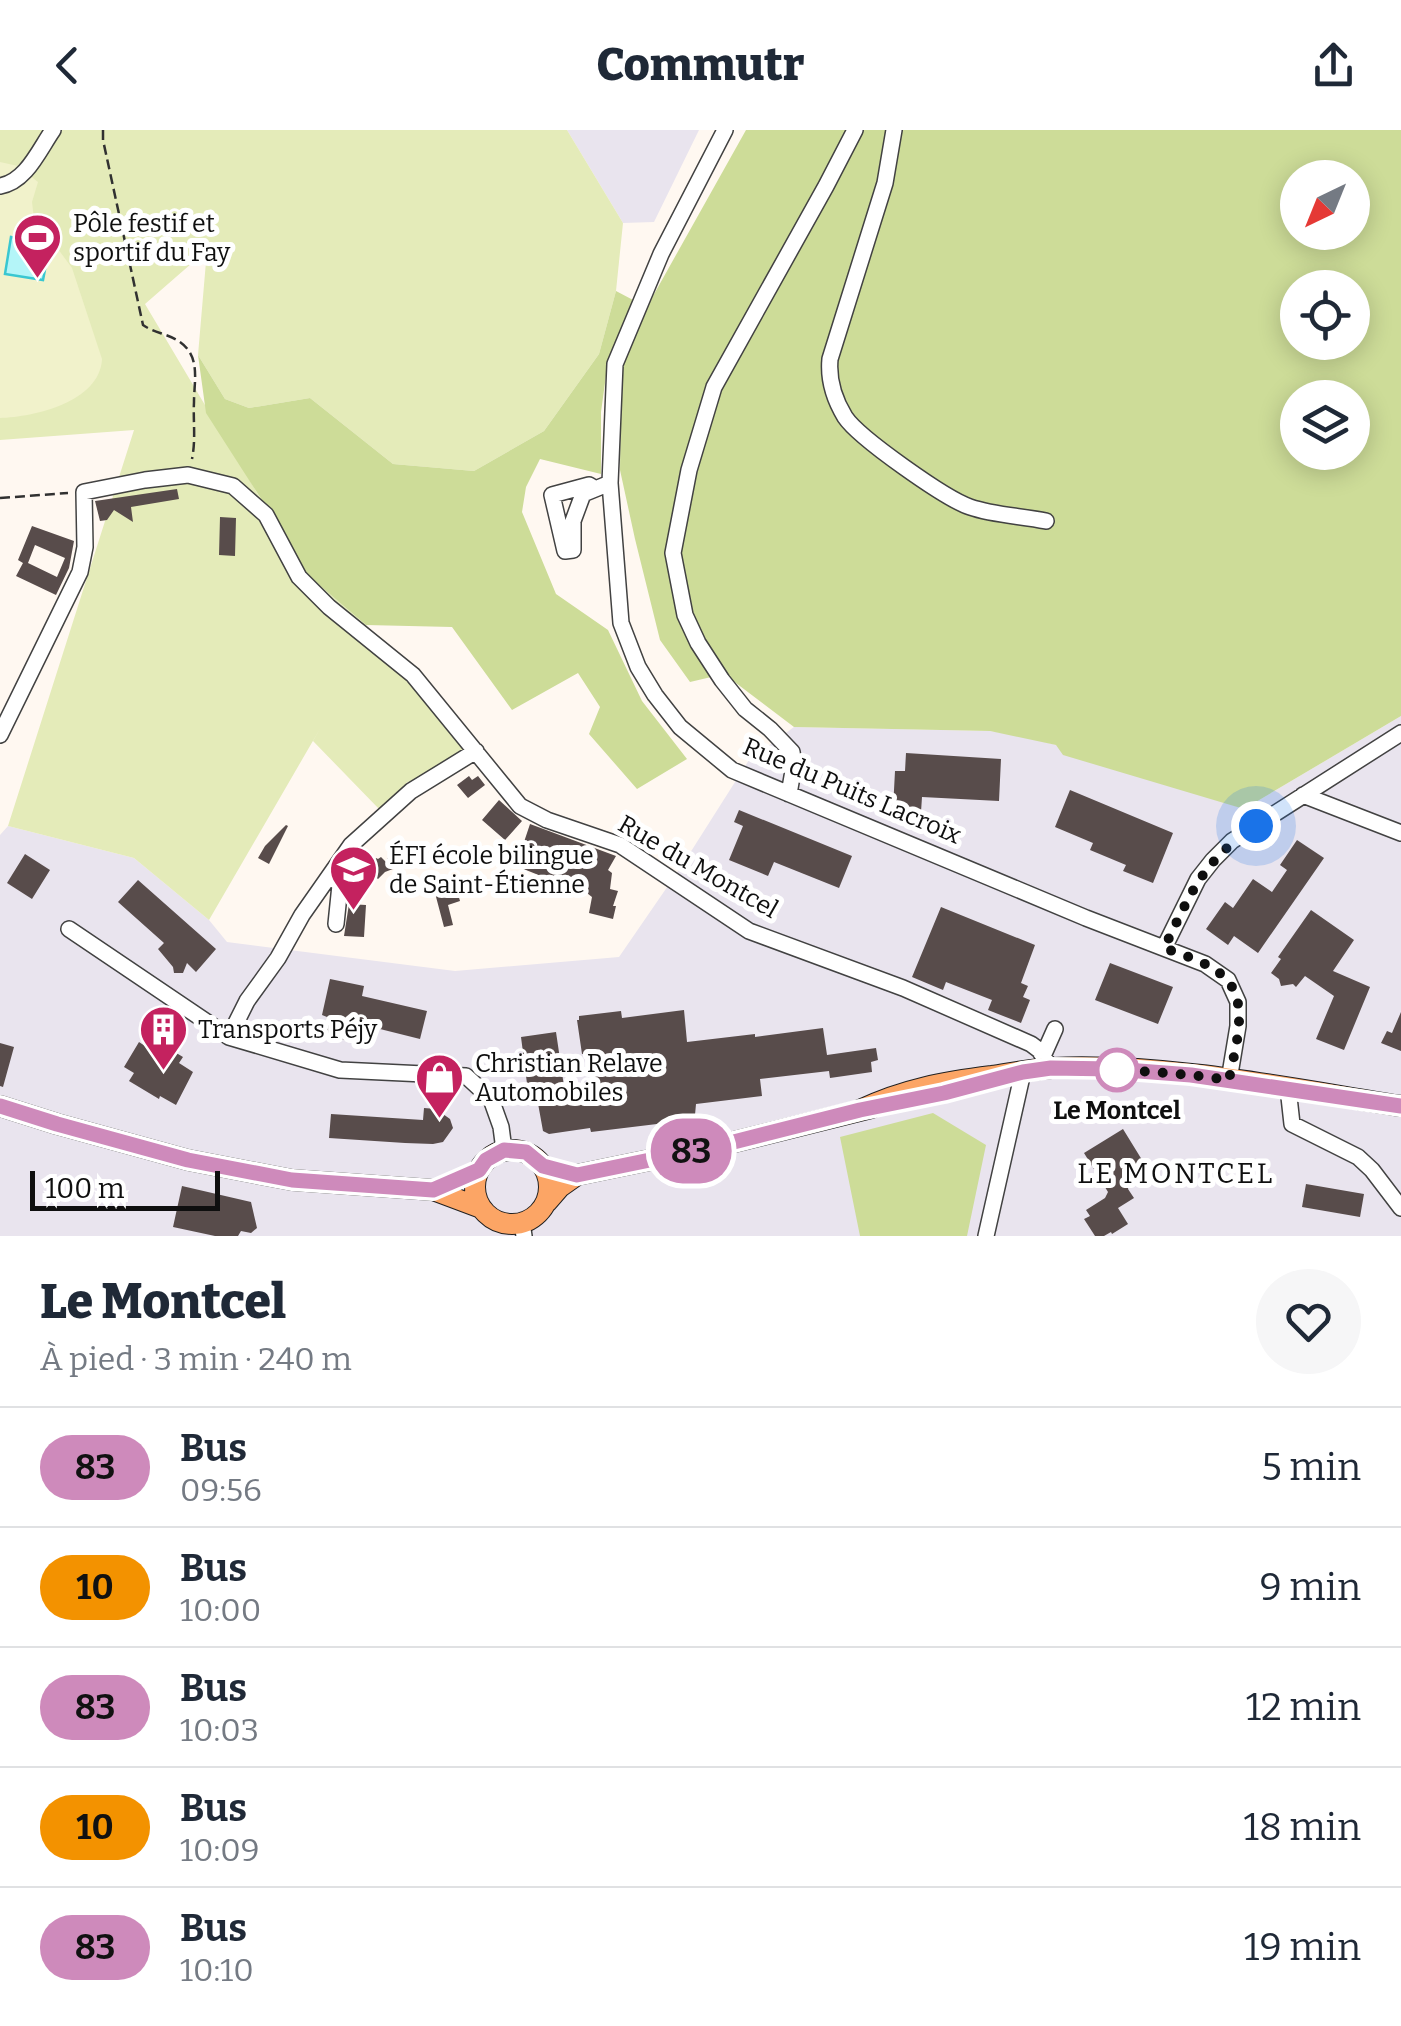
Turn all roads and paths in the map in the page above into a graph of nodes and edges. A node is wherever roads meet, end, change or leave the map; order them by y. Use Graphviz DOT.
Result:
graph roads {
  1 [pos="52,130"];
  2 [pos="104,130"];
  3 [pos="725,130"];
  4 [pos="855,130"];
  5 [pos="894,130"];
  6 [pos="0,186"];
  7 [pos="188,475"];
  8 [pos="84,492"];
  9 [pos="0,498"];
  10 [pos="1046,521"];
  11 [pos="1401,733"];
  12 [pos="0,735"];
  13 [pos="476,751"];
  14 [pos="789,794"];
  15 [pos="1303,795"];
  16 [pos="1401,833"];
  17 [pos="330,875"];
  18 [pos="336,924"];
  19 [pos="69,930"];
  20 [pos="1164,948"];
  21 [pos="1056,1028"];
  22 [pos="229,1037"];
  23 [pos="1047,1062"];
  24 [pos="1023,1072"];
  25 [pos="1229,1080"];
  26 [pos="1288,1088"];
  27 [pos="0,1106"];
  28 [pos="1401,1106"];
  29 [pos="504,1150"];
  30 [pos="543,1166"];
  31 [pos="479,1170"];
  32 [pos="577,1175"];
  33 [pos="433,1190"];
  34 [pos="547,1202"];
  35 [pos="482,1208"];
  36 [pos="1401,1208"];
  37 [pos="523,1230"];
  38 [pos="986,1236"];
  1 -- 6 [label="street"];
  2 -- 7 [label="path"];
  3 -- 14 [label="street, Rue du Puits Lacroix"];
  4 -- 14 [label="street"];
  5 -- 10 [label="street"];
  7 -- 8 [label="street, Rue du Montcel"];
  7 -- 13 [label="street, Rue du Montcel"];
  8 -- 9 [label="path"];
  8 -- 12 [label="street"];
  11 -- 15 [label="street"];
  13 -- 17 [label="street"];
  13 -- 23 [label="street, Rue du Montcel"];
  14 -- 20 [label="street, Rue du Puits Lacroix"];
  15 -- 16 [label="street"];
  15 -- 20 [label="street"];
  17 -- 18 [label="street"];
  17 -- 22 [label="street"];
  19 -- 22 [label="street"];
  20 -- 25 [label="street, Rue du Puits Lacroix"];
  21 -- 23 [label="street"];
  22 -- 29 [label="street"];
  23 -- 24 [label="main road"];
  23 -- 25 [label="main road"];
  24 -- 32 [label="main road"];
  24 -- 38 [label="street"];
  25 -- 26 [label="main road"];
  26 -- 28 [label="main road"];
  26 -- 36 [label="street"];
  27 -- 33 [label="main road"];
  29 -- 30 [label="main road"];
  29 -- 31 [label="main road"];
  30 -- 32 [label="main road"];
  30 -- 34 [label="main road"];
  31 -- 33 [label="main road"];
  31 -- 35 [label="main road"];
  32 -- 34 [label="main road"];
  33 -- 35 [label="main road"];
  34 -- 37 [label="main road"];
  35 -- 37 [label="main road"];
}
